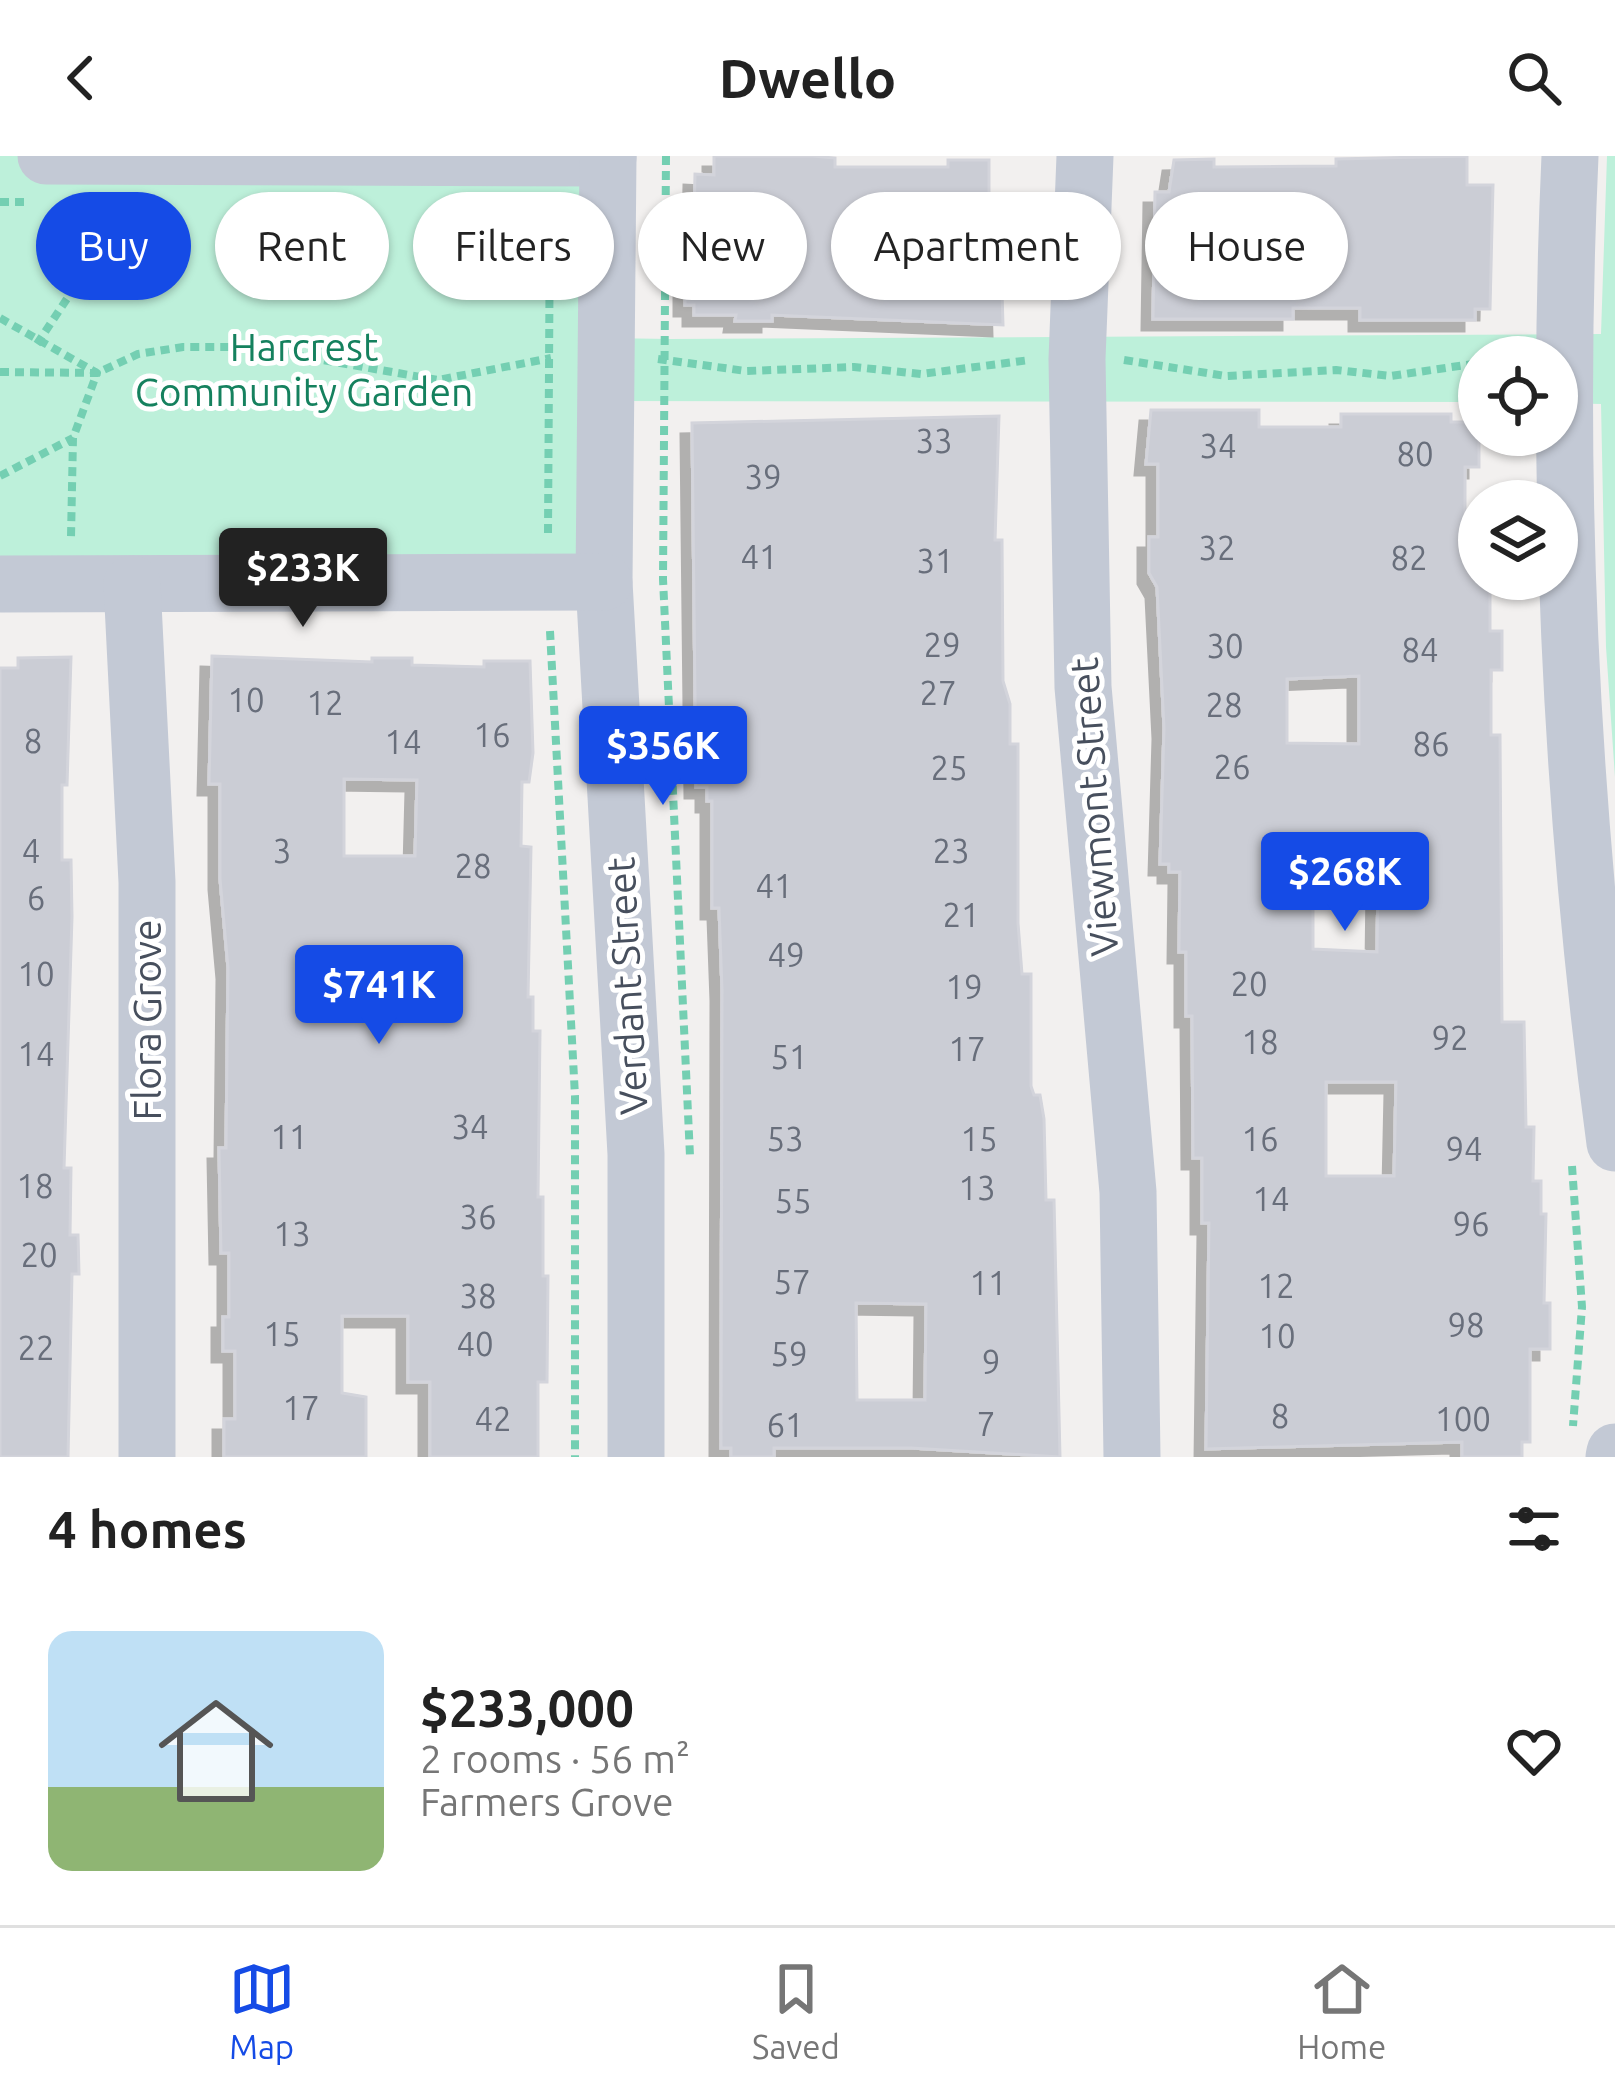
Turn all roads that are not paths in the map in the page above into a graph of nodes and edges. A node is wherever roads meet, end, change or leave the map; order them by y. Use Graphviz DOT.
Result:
graph roads {
  1 [pos="46,156"];
  2 [pos="136,156"];
  3 [pos="1085,156"];
  4 [pos="1570,156"];
  5 [pos="1607,156"];
  6 [pos="608,157"];
  7 [pos="604,582"];
  8 [pos="0,584"];
  9 [pos="132,584"];
  10 [pos="1615,782"];
  11 [pos="1615,1143"];
  12 [pos="147,1457"];
  13 [pos="636,1457"];
  14 [pos="1132,1457"];
  1 -- 2 [label="street"];
  2 -- 6 [label="street"];
  3 -- 14 [label="street, Viewmont Street"];
  4 -- 11 [label="street"];
  5 -- 10 [label="street"];
  6 -- 7 [label="street, Verdant Street"];
  7 -- 9 [label="street"];
  7 -- 13 [label="street, Verdant Street"];
  8 -- 9 [label="street"];
  9 -- 12 [label="street, Flora Grove"];
}
